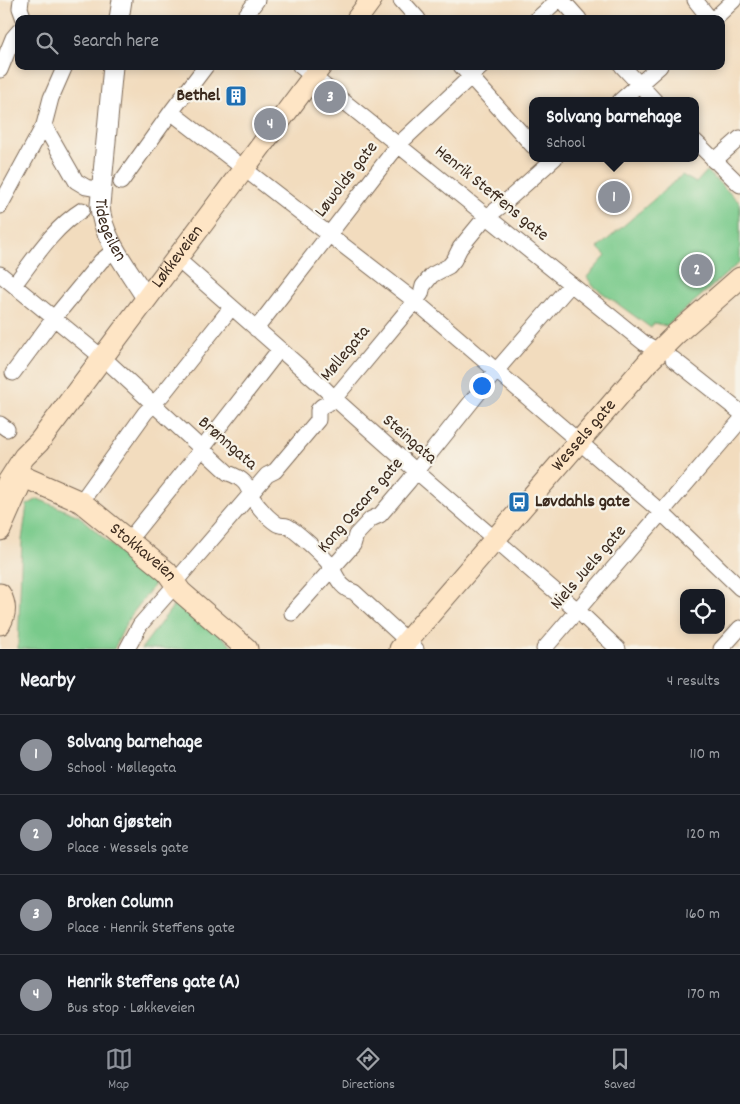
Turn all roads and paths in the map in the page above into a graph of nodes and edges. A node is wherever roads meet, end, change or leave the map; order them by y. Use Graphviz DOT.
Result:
graph roads {
  1 [pos="21,0"];
  2 [pos="122,0"];
  3 [pos="257,0"];
  4 [pos="371,0"];
  5 [pos="401,0"];
  6 [pos="560,0"];
  7 [pos="695,0"];
  8 [pos="734,0"];
  9 [pos="23,15"];
  10 [pos="120,15"];
  11 [pos="246,15"];
  12 [pos="360,15"];
  13 [pos="414,15"];
  14 [pos="542,15"];
  15 [pos="575,15"];
  16 [pos="708,15"];
  17 [pos="717,15"];
  18 [pos="15,36"];
  19 [pos="0,70"];
  20 [pos="63,70"];
  21 [pos="113,70"];
  22 [pos="203,70"];
  23 [pos="311,70"];
  24 [pos="626,70"];
  25 [pos="655,70"];
  26 [pos="466,71"];
  27 [pos="638,84"];
  28 [pos="624,97"];
  29 [pos="651,97"];
  30 [pos="171,112"];
  31 [pos="44,125"];
  32 [pos="740,138"];
  33 [pos="529,142"];
  34 [pos="399,144"];
  35 [pos="699,145"];
  36 [pos="714,160"];
  37 [pos="547,162"];
  38 [pos="244,168"];
  39 [pos="121,182"];
  40 [pos="740,185"];
  41 [pos="102,190"];
  42 [pos="0,206"];
  43 [pos="82,210"];
  44 [pos="488,216"];
  45 [pos="329,234"];
  46 [pos="116,249"];
  47 [pos="176,258"];
  48 [pos="0,274"];
  49 [pos="740,278"];
  50 [pos="571,284"];
  51 [pos="14,285"];
  52 [pos="146,298"];
  53 [pos="415,301"];
  54 [pos="232,308"];
  55 [pos="54,318"];
  56 [pos="256,329"];
  57 [pos="279,350"];
  58 [pos="666,355"];
  59 [pos="102,358"];
  60 [pos="496,371"];
  61 [pos="14,373"];
  62 [pos="334,398"];
  63 [pos="154,404"];
  64 [pos="740,412"];
  65 [pos="740,421"];
  66 [pos="579,441"];
  67 [pos="36,446"];
  68 [pos="202,449"];
  69 [pos="416,471"];
  70 [pos="24,477"];
  71 [pos="252,494"];
  72 [pos="0,500"];
  73 [pos="81,502"];
  74 [pos="662,512"];
  75 [pos="0,530"];
  76 [pos="496,539"];
  77 [pos="128,541"];
  78 [pos="332,569"];
  79 [pos="175,582"];
  80 [pos="740,588"];
  81 [pos="0,594"];
  82 [pos="577,610"];
  83 [pos="292,613"];
  84 [pos="0,624"];
  85 [pos="740,628"];
  86 [pos="407,646"];
  87 [pos="126,649"];
  88 [pos="247,649"];
  89 [pos="544,649"];
  90 [pos="618,649"];
  91 [pos="721,649"];
  1 -- 9 [label="street"];
  2 -- 10 [label="street"];
  3 -- 11 [label="street"];
  4 -- 12 [label="main road"];
  5 -- 13 [label="street"];
  6 -- 14 [label="street"];
  6 -- 15 [label="street"];
  7 -- 16 [label="street"];
  8 -- 17 [label="street"];
  18 -- 19 [label="street"];
  20 -- 31 [label="street"];
  21 -- 41 [label="street"];
  22 -- 30 [label="street"];
  23 -- 34 [label="street, Henrik Steffens gate"];
  23 -- 38 [label="main road, Løkkeveien"];
  24 -- 27 [label="street"];
  25 -- 27 [label="street"];
  26 -- 33 [label="street"];
  26 -- 34 [label="street, Løwolds gate"];
  27 -- 28 [label="street"];
  27 -- 29 [label="street"];
  30 -- 38 [label="street"];
  30 -- 39 [label="street"];
  31 -- 41 [label="street, Tidegeilen"];
  31 -- 42 [label="street"];
  32 -- 36 [label="street"];
  34 -- 44 [label="street, Henrik Steffens gate"];
  34 -- 45 [label="street, Løwolds gate"];
  35 -- 36 [label="street"];
  36 -- 40 [label="street"];
  37 -- 44 [label="street, Møllegata"];
  38 -- 45 [label="street"];
  38 -- 47 [label="main road, Løkkeveien"];
  41 -- 46 [label="street, Tidegeilen"];
  43 -- 51 [label="street"];
  44 -- 50 [label="street, Henrik Steffens gate"];
  44 -- 53 [label="street, Møllegata"];
  45 -- 53 [label="street"];
  45 -- 56 [label="street, Løwolds gate"];
  46 -- 52 [label="street, Tidegeilen"];
  46 -- 55 [label="street"];
  47 -- 52 [label="main road, Løkkeveien"];
  47 -- 54 [label="street, Steingata"];
  48 -- 51 [label="street, Brønngata"];
  49 -- 58 [label="main road, Wessels gate"];
  50 -- 58 [label="street, Henrik Steffens gate"];
  50 -- 60 [label="street, Kong Oscars gate"];
  51 -- 55 [label="street, Brønngata"];
  52 -- 59 [label="main road, Løkkeveien"];
  53 -- 60 [label="street"];
  53 -- 62 [label="street, Møllegata"];
  54 -- 56 [label="street, Steingata"];
  54 -- 63 [label="street"];
  55 -- 59 [label="street, Brønngata"];
  55 -- 61 [label="street"];
  56 -- 57 [label="street, Steingata"];
  57 -- 62 [label="street, Steingata"];
  57 -- 68 [label="street"];
  58 -- 64 [label="street, Henrik Steffens gate"];
  58 -- 66 [label="main road, Wessels gate"];
  59 -- 63 [label="street, Brønngata"];
  59 -- 67 [label="main road, Løkkeveien"];
  60 -- 66 [label="street"];
  60 -- 69 [label="street, Kong Oscars gate"];
  62 -- 69 [label="street, Steingata"];
  62 -- 71 [label="street, Møllegata"];
  63 -- 68 [label="street, Brønngata"];
  63 -- 73 [label="street"];
  65 -- 74 [label="street, Niels Juels gate"];
  66 -- 74 [label="street"];
  66 -- 76 [label="main road, Wessels gate"];
  67 -- 70 [label="main road, Løkkeveien"];
  67 -- 72 [label="main road, Løkkeveien"];
  68 -- 71 [label="street, Brønngata"];
  68 -- 77 [label="street"];
  69 -- 76 [label="street, Steingata"];
  69 -- 78 [label="street, Kong Oscars gate"];
  70 -- 73 [label="main road, Stokkaveien"];
  70 -- 75 [label="main road, Løkkeveien"];
  71 -- 78 [label="street, Brønngata"];
  71 -- 79 [label="street, Møllegata"];
  73 -- 77 [label="main road, Stokkaveien"];
  74 -- 80 [label="street"];
  74 -- 82 [label="street, Niels Juels gate"];
  76 -- 82 [label="street, Steingata"];
  76 -- 86 [label="main road, Wessels gate"];
  77 -- 79 [label="main road, Stokkaveien"];
  78 -- 83 [label="street, Kong Oscars gate"];
  78 -- 86 [label="street, Brønngata"];
  79 -- 87 [label="street, Møllegata"];
  79 -- 88 [label="main road, Stokkaveien"];
  81 -- 84 [label="main road"];
  82 -- 89 [label="street, Niels Juels gate"];
  82 -- 90 [label="street, Steingata"];
  85 -- 91 [label="street"];
}
